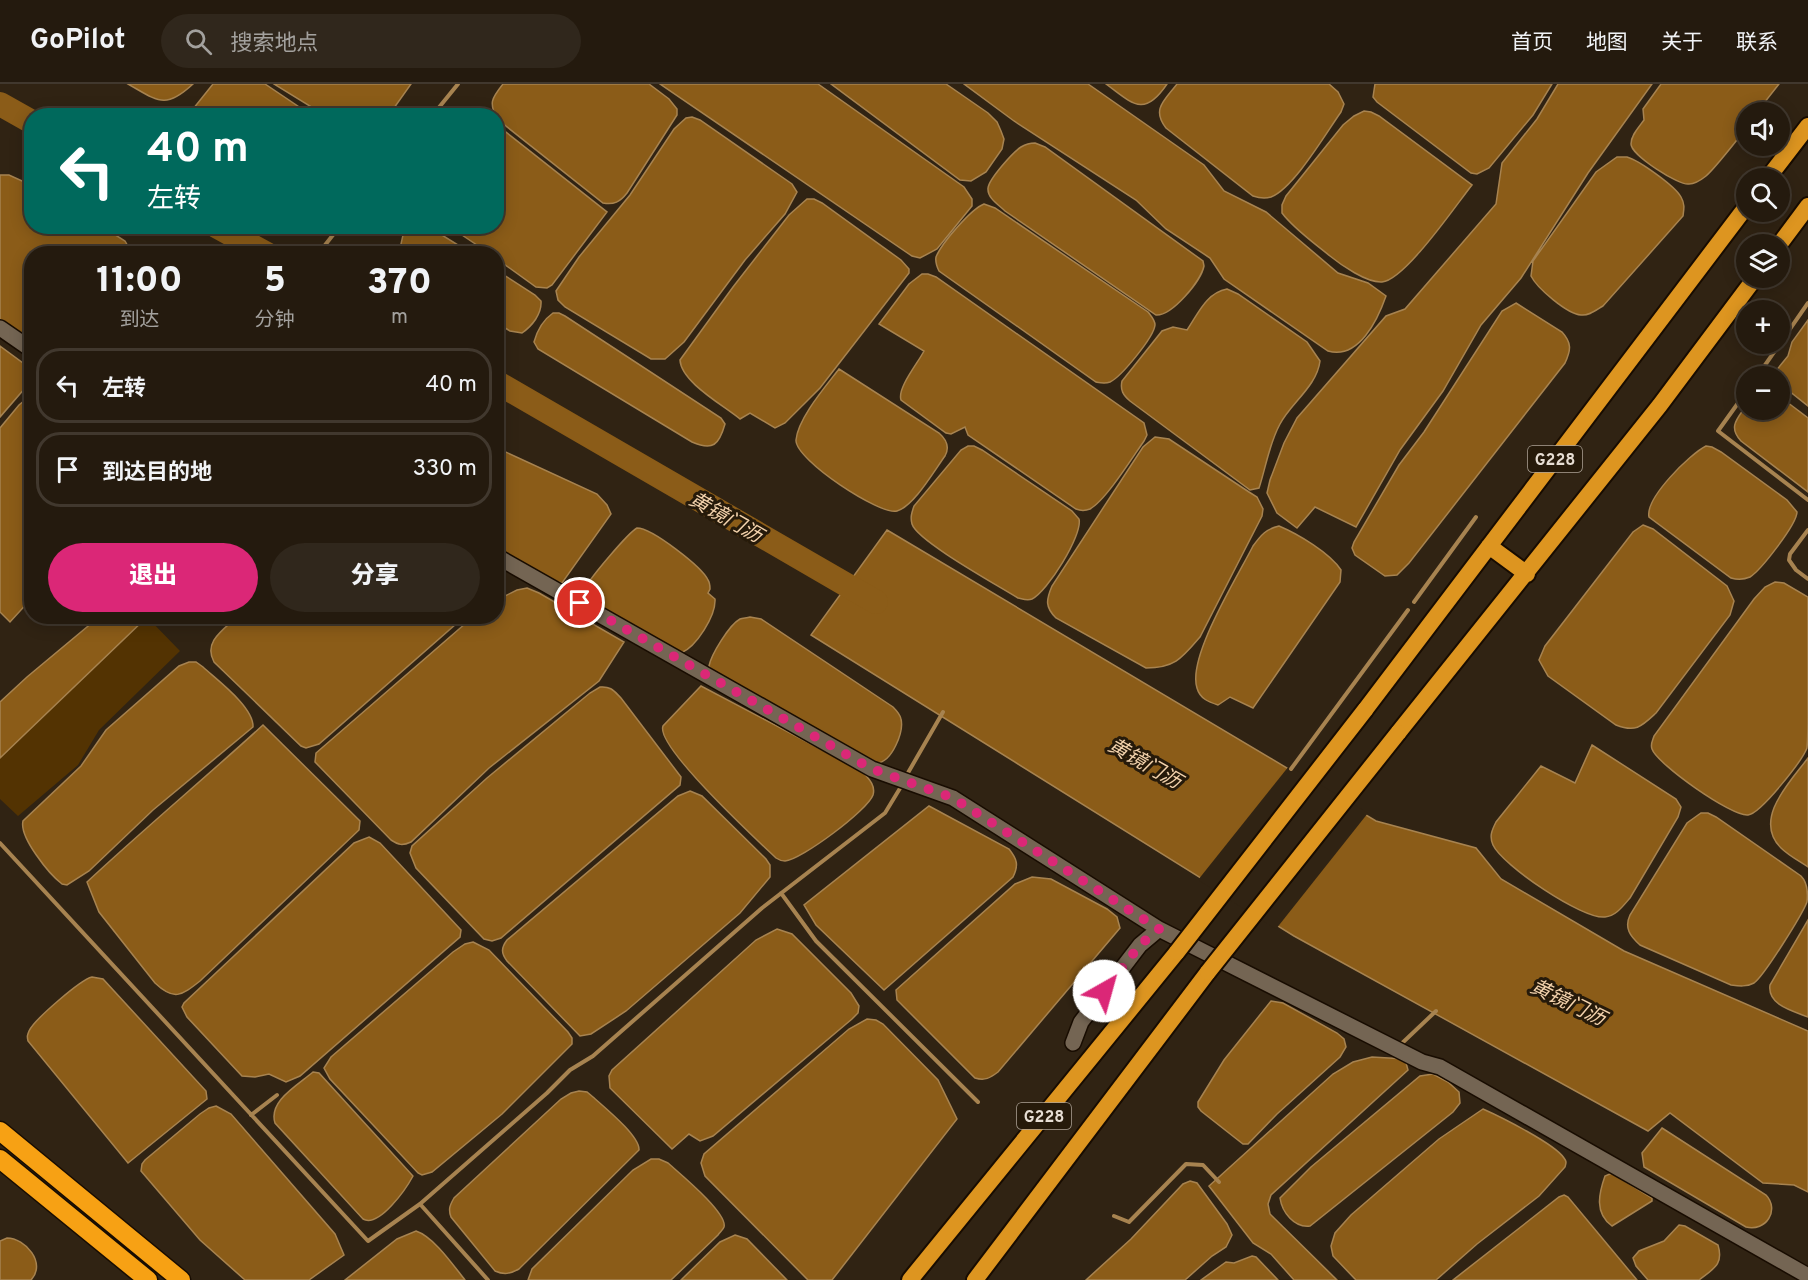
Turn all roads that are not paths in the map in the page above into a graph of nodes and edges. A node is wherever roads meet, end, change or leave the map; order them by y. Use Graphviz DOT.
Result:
graph roads {
  1 [pos="1808,126"];
  2 [pos="1776,168"];
  3 [pos="1808,206"];
  4 [pos="1736,220"];
  5 [pos="1787,234"];
  6 [pos="1748,288"];
  7 [pos="0,327"];
  8 [pos="24,344"];
  9 [pos="1489,546"];
  10 [pos="504,561"];
  11 [pos="1527,573"];
  12 [pos="1159,929"];
  13 [pos="1073,1043"];
  14 [pos="0,1131"];
  15 [pos="0,1158"];
  16 [pos="1808,1276"];
  17 [pos="148,1280"];
  18 [pos="181,1280"];
  19 [pos="910,1280"];
  20 [pos="975,1280"];
  1 -- 2 [label="highway"];
  3 -- 5 [label="highway"];
  4 -- 9 [label="highway, G228"];
  6 -- 11 [label="highway, G228"];
  7 -- 8 [label="street"];
  9 -- 11 [label="highway"];
  9 -- 19 [label="highway, G228, bridge"];
  10 -- 12 [label="street"];
  11 -- 20 [label="highway, G228, bridge"];
  12 -- 13 [label="street"];
  12 -- 16 [label="street"];
  14 -- 18 [label="highway"];
  15 -- 17 [label="highway"];
}
